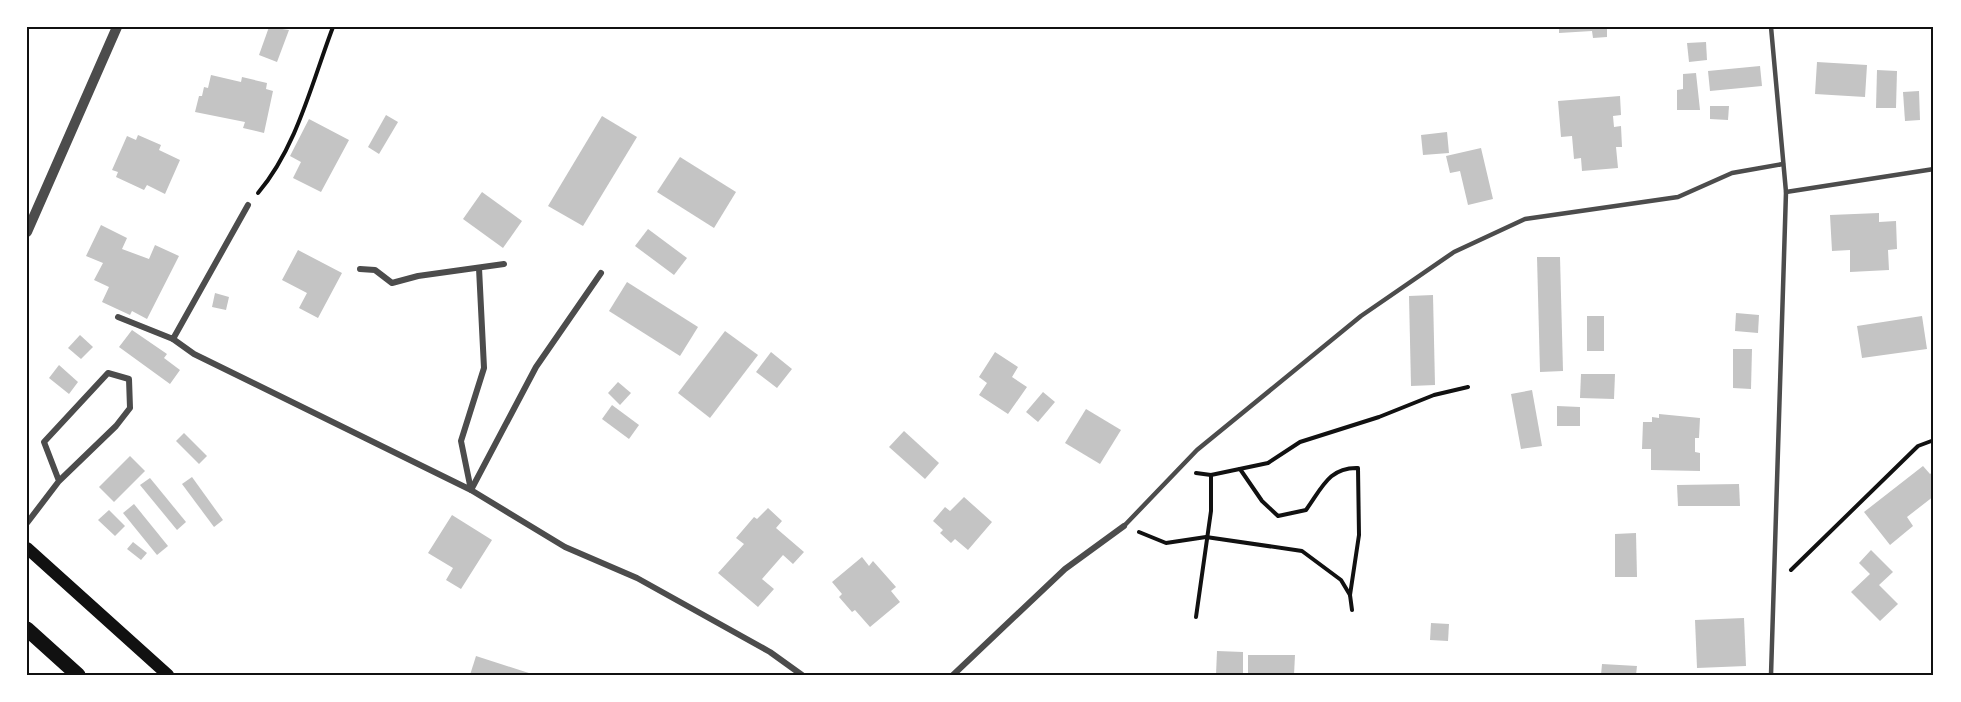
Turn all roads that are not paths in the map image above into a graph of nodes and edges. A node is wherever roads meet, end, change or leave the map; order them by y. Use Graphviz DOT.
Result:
graph roads {
  1 [pos="117,27"];
  2 [pos="1771,27"];
  3 [pos="1783,164"];
  4 [pos="1934,169"];
  5 [pos="1786,192"];
  6 [pos="248,205"];
  7 [pos="27,232"];
  8 [pos="504,264"];
  9 [pos="479,268"];
  10 [pos="360,270"];
  11 [pos="601,273"];
  12 [pos="118,317"];
  13 [pos="173,339"];
  14 [pos="59,481"];
  15 [pos="471,490"];
  16 [pos="27,523"];
  17 [pos="1124,526"];
  18 [pos="27,548"];
  19 [pos="27,629"];
  20 [pos="78,675"];
  21 [pos="168,675"];
  22 [pos="802,675"];
  23 [pos="952,675"];
  24 [pos="1771,675"];
  1 -- 7 [label="street"];
  2 -- 3 [label="lane"];
  3 -- 5 [label="lane"];
  3 -- 17 [label="lane"];
  4 -- 5 [label="lane"];
  5 -- 24 [label="lane"];
  6 -- 13 [label="street"];
  8 -- 9 [label="street"];
  9 -- 10 [label="street"];
  9 -- 15 [label="street"];
  11 -- 15 [label="street"];
  12 -- 13 [label="street"];
  13 -- 15 [label="street"];
  14 -- 14 [label="street"];
  14 -- 16 [label="street"];
  15 -- 22 [label="street"];
  17 -- 23 [label="street"];
  18 -- 21 [label="main road"];
  19 -- 20 [label="main road"];
}
